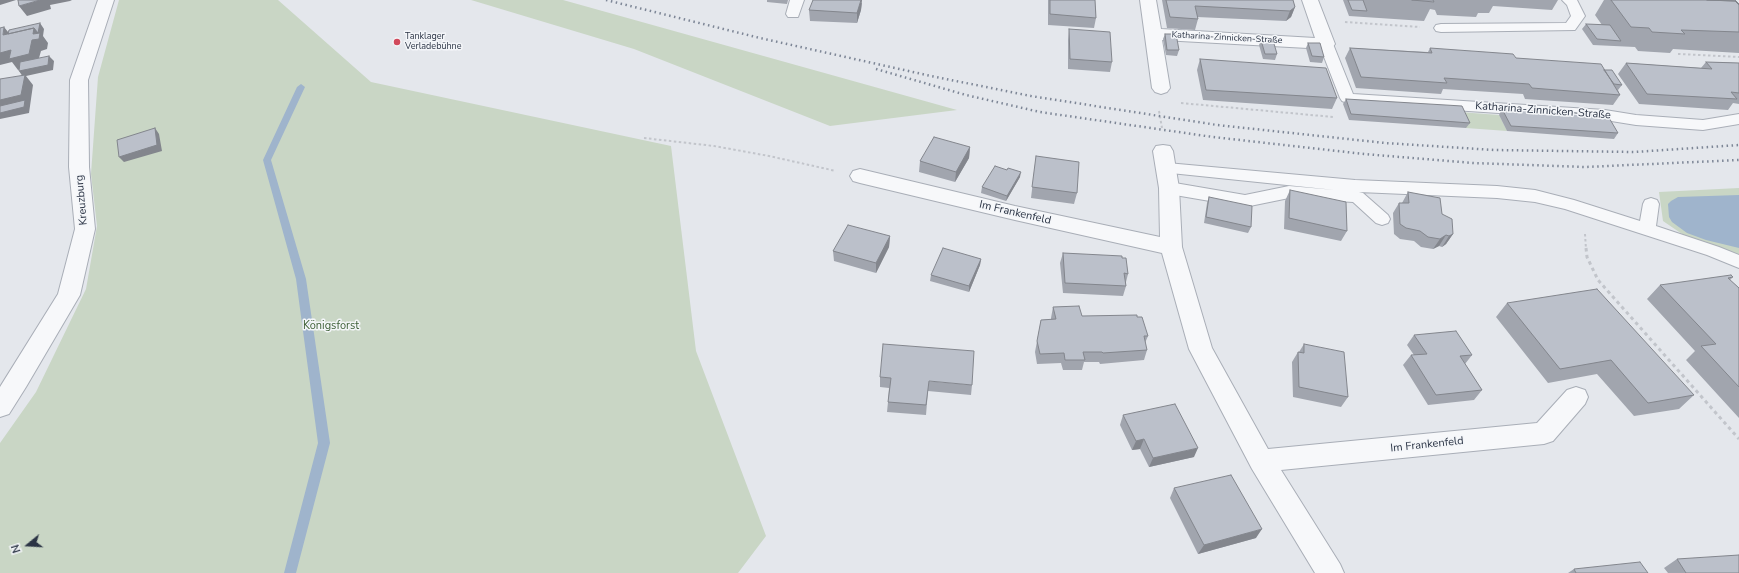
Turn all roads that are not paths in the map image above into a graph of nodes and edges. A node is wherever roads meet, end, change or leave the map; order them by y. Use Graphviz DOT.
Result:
graph roads {
  1 [pos="106,0"];
  2 [pos="797,0"];
  3 [pos="1148,0"];
  4 [pos="1310,0"];
  5 [pos="1571,2"];
  6 [pos="793,14"];
  7 [pos="1441,28"];
  8 [pos="1153,34"];
  9 [pos="1326,44"];
  10 [pos="1160,95"];
  11 [pos="1739,119"];
  12 [pos="1165,159"];
  13 [pos="860,176"];
  14 [pos="1169,188"];
  15 [pos="1651,204"];
  16 [pos="1382,219"];
  17 [pos="1647,230"];
  18 [pos="1171,247"];
  19 [pos="1739,262"];
  20 [pos="1576,397"];
  21 [pos="0,407"];
  22 [pos="1261,461"];
  23 [pos="1330,573"];
  1 -- 21 [label="street, Kreuzburg"];
  2 -- 6 [label="lane"];
  3 -- 8 [label="street"];
  4 -- 9 [label="street"];
  5 -- 7 [label="lane"];
  8 -- 9 [label="street, Katharina-Zinnicken-Straße"];
  8 -- 10 [label="street"];
  9 -- 11 [label="lane, Katharina-Zinnicken-Straße"];
  12 -- 14 [label="street"];
  12 -- 17 [label="lane"];
  13 -- 18 [label="street, Im Frankenfeld"];
  14 -- 16 [label="lane"];
  14 -- 18 [label="street"];
  15 -- 17 [label="lane"];
  17 -- 19 [label="lane"];
  18 -- 22 [label="street"];
  20 -- 22 [label="street, Im Frankenfeld"];
  22 -- 23 [label="street"];
}
